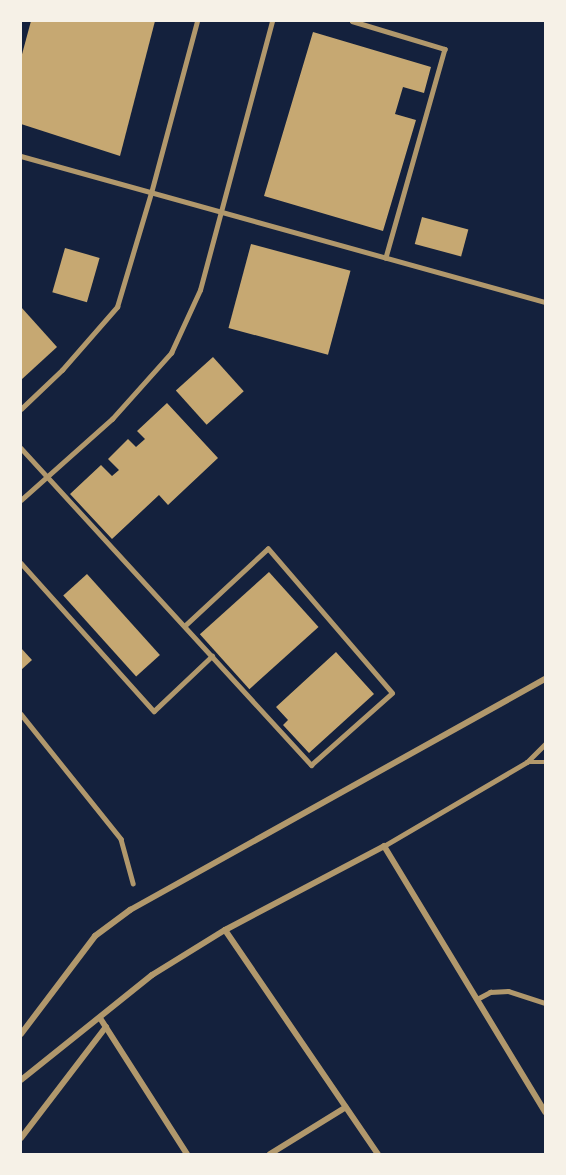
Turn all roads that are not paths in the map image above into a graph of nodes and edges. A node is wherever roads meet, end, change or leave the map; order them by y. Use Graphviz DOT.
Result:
graph roads {
  1 [pos="197,21"];
  2 [pos="272,21"];
  3 [pos="352,21"];
  4 [pos="21,156"];
  5 [pos="151,193"];
  6 [pos="221,213"];
  7 [pos="386,258"];
  8 [pos="545,302"];
  9 [pos="21,409"];
  10 [pos="21,448"];
  11 [pos="47,476"];
  12 [pos="21,500"];
  13 [pos="21,563"];
  14 [pos="185,626"];
  15 [pos="212,656"];
  16 [pos="545,679"];
  17 [pos="21,714"];
  18 [pos="545,744"];
  19 [pos="527,762"];
  20 [pos="545,762"];
  21 [pos="384,846"];
  22 [pos="133,883"];
  23 [pos="225,930"];
  24 [pos="477,999"];
  25 [pos="545,1003"];
  26 [pos="100,1018"];
  27 [pos="106,1028"];
  28 [pos="21,1034"];
  29 [pos="21,1080"];
  30 [pos="346,1107"];
  31 [pos="545,1112"];
  32 [pos="21,1138"];
  33 [pos="187,1154"];
  34 [pos="270,1154"];
  35 [pos="378,1154"];
  1 -- 5 [label="lane"];
  2 -- 6 [label="lane"];
  3 -- 7 [label="lane"];
  4 -- 5 [label="lane"];
  5 -- 6 [label="lane"];
  5 -- 9 [label="lane"];
  6 -- 7 [label="lane"];
  6 -- 11 [label="lane"];
  7 -- 8 [label="lane"];
  10 -- 11 [label="lane"];
  11 -- 12 [label="lane"];
  11 -- 14 [label="lane"];
  13 -- 15 [label="lane"];
  14 -- 15 [label="lane"];
  14 -- 15 [label="lane"];
  16 -- 28 [label="street"];
  17 -- 22 [label="lane"];
  18 -- 19 [label="lane"];
  19 -- 20 [label="lane"];
  19 -- 21 [label="lane"];
  21 -- 23 [label="street"];
  21 -- 24 [label="street"];
  23 -- 26 [label="street"];
  23 -- 30 [label="street"];
  24 -- 25 [label="lane"];
  24 -- 31 [label="street"];
  26 -- 27 [label="street"];
  26 -- 29 [label="street"];
  27 -- 32 [label="street"];
  27 -- 33 [label="street"];
  30 -- 34 [label="street"];
  30 -- 35 [label="street"];
}
